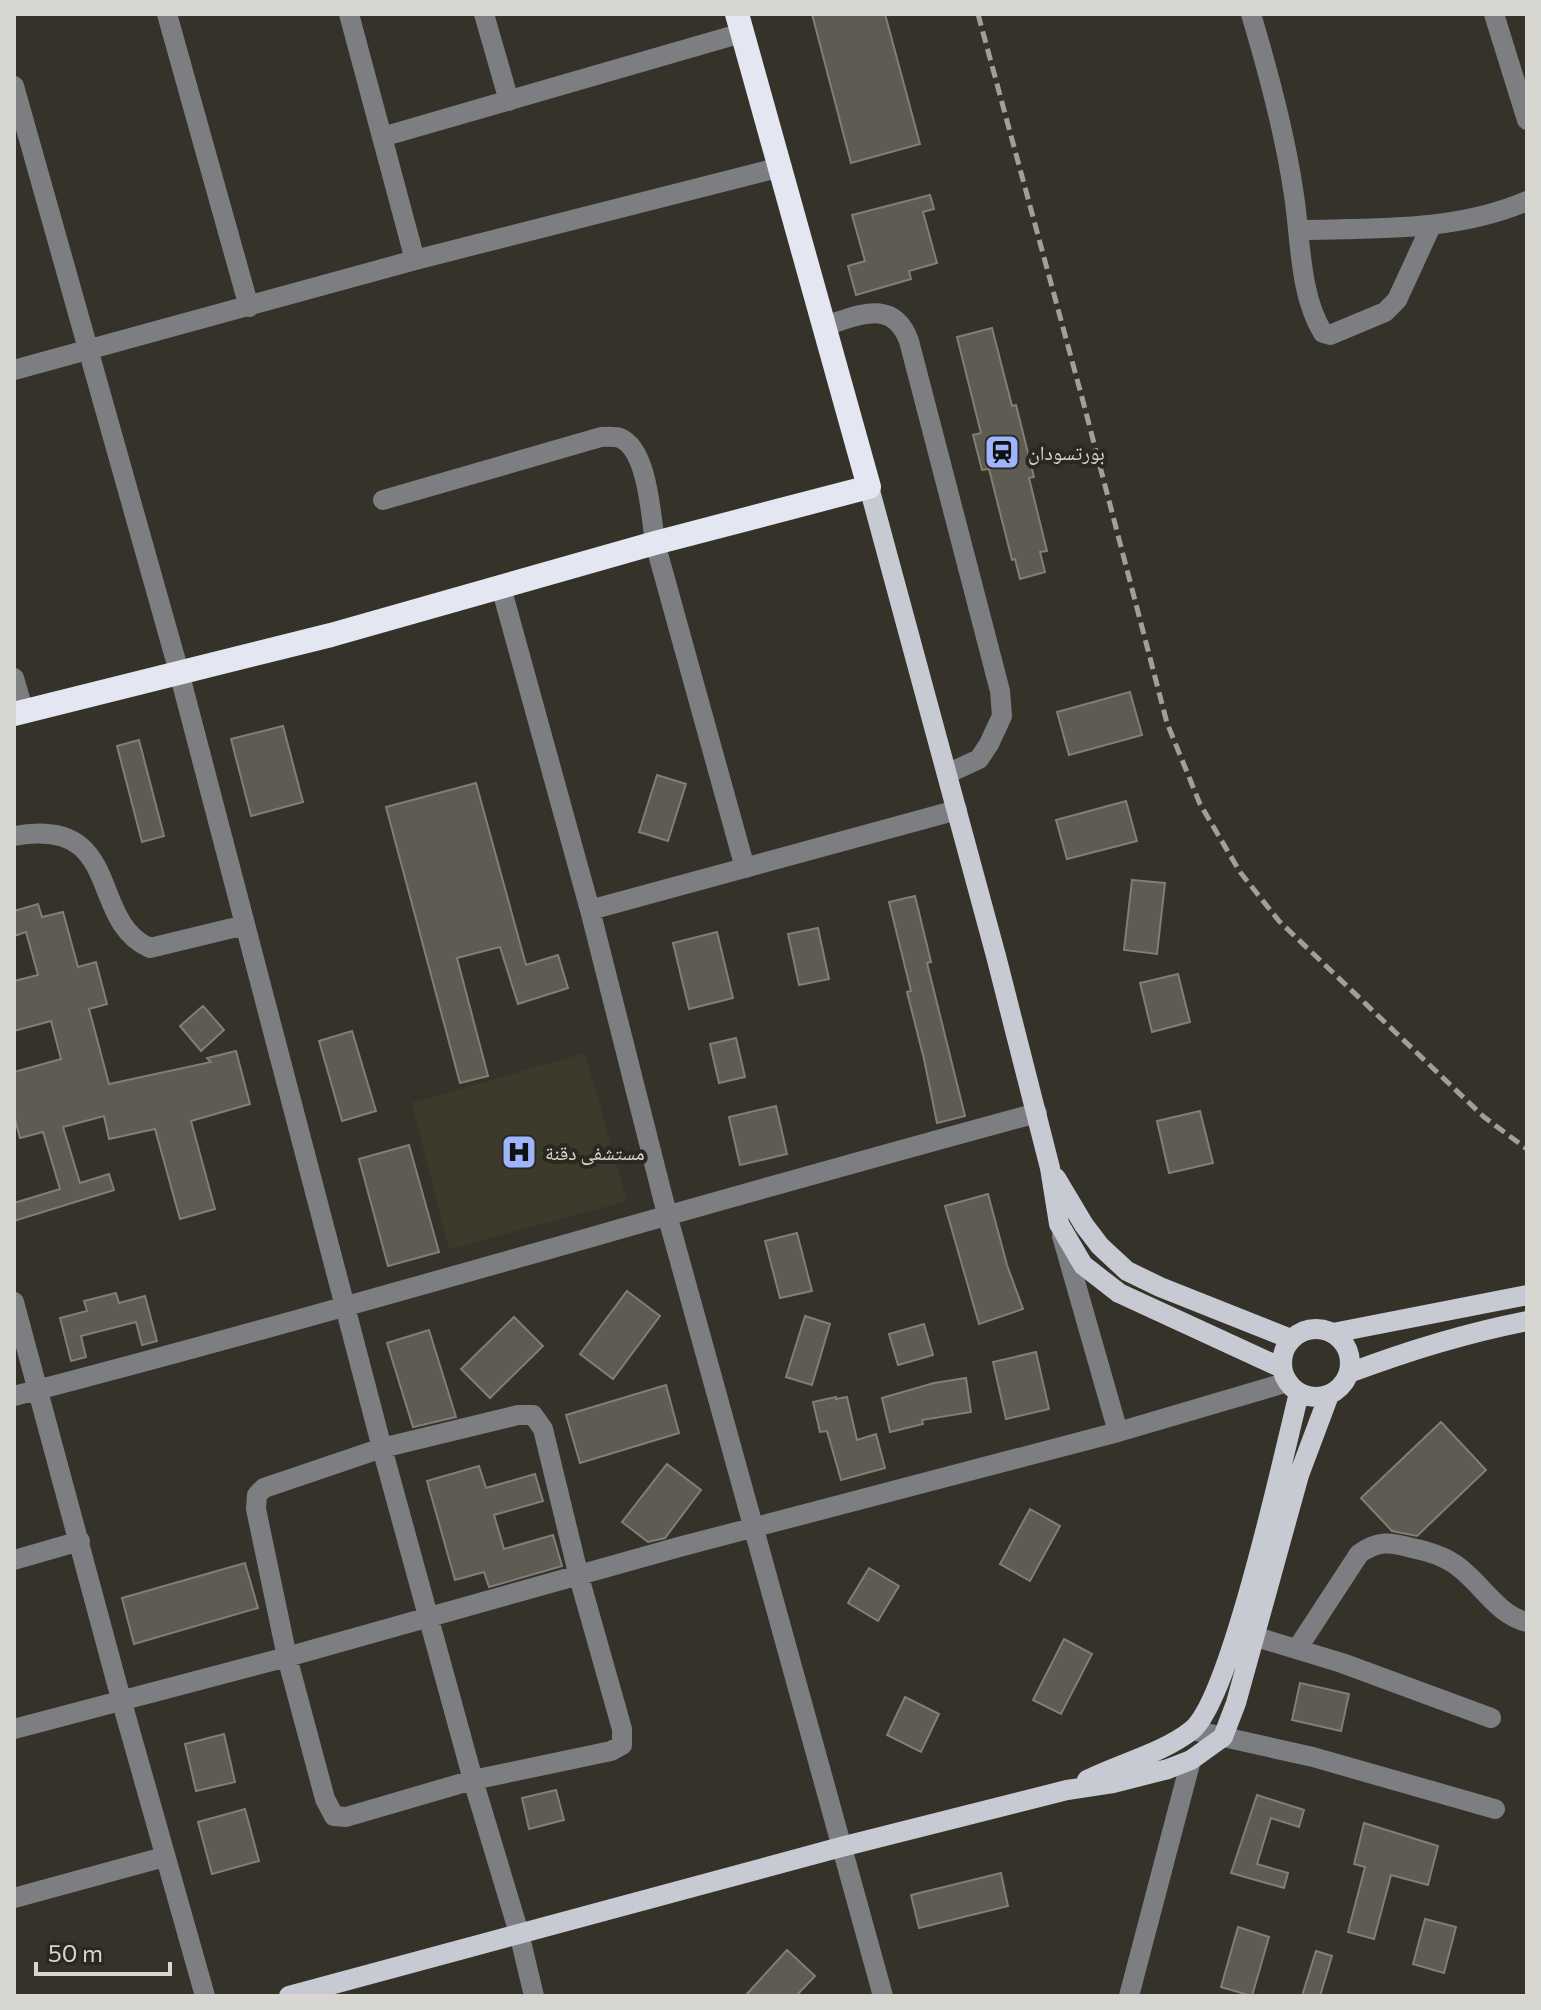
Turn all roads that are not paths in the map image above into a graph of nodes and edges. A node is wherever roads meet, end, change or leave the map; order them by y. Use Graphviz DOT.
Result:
graph roads {
  1 [pos="167,14"];
  2 [pos="349,14"];
  3 [pos="484,14"];
  4 [pos="1251,14"];
  5 [pos="1494,14"];
  6 [pos="740,23"];
  7 [pos="14,86"];
  8 [pos="509,101"];
  9 [pos="1527,120"];
  10 [pos="382,137"];
  11 [pos="781,167"];
  12 [pos="1527,201"];
  13 [pos="1431,226"];
  14 [pos="1298,230"];
  15 [pos="415,260"];
  16 [pos="249,307"];
  17 [pos="824,326"];
  18 [pos="90,350"];
  19 [pos="14,370"];
  20 [pos="869,487"];
  21 [pos="383,500"];
  22 [pos="655,543"];
  23 [pos="501,587"];
  24 [pos="179,672"];
  25 [pos="14,678"];
  26 [pos="19,713"];
  27 [pos="947,774"];
  28 [pos="957,810"];
  29 [pos="14,836"];
  30 [pos="745,868"];
  31 [pos="590,910"];
  32 [pos="245,925"];
  33 [pos="1037,1113"];
  34 [pos="1050,1168"];
  35 [pos="668,1218"];
  36 [pos="1059,1224"];
  37 [pos="1127,1271"];
  38 [pos="1119,1293"];
  39 [pos="1527,1295"];
  40 [pos="14,1302"];
  41 [pos="346,1308"];
  42 [pos="1527,1321"];
  43 [pos="1333,1333"];
  44 [pos="1291,1339"];
  45 [pos="1349,1373"];
  46 [pos="1289,1381"];
  47 [pos="39,1389"];
  48 [pos="1329,1395"];
  49 [pos="14,1396"];
  50 [pos="1118,1432"];
  51 [pos="382,1448"];
  52 [pos="755,1528"];
  53 [pos="80,1541"];
  54 [pos="14,1560"];
  55 [pos="579,1577"];
  56 [pos="429,1618"];
  57 [pos="1527,1622"];
  58 [pos="1246,1633"];
  59 [pos="1297,1649"];
  60 [pos="287,1657"];
  61 [pos="121,1699"];
  62 [pos="1491,1718"];
  63 [pos="14,1729"];
  64 [pos="1192,1730"];
  65 [pos="1223,1737"];
  66 [pos="1191,1760"];
  67 [pos="473,1780"];
  68 [pos="1067,1790"];
  69 [pos="1495,1809"];
  70 [pos="841,1847"];
  71 [pos="164,1857"];
  72 [pos="14,1898"];
  73 [pos="519,1933"];
  74 [pos="205,1996"];
  75 [pos="289,1996"];
  76 [pos="534,1996"];
  77 [pos="883,1996"];
  78 [pos="1129,1996"];
  1 -- 16 [label="street"];
  2 -- 10 [label="street"];
  3 -- 8 [label="street"];
  4 -- 14 [label="street"];
  5 -- 9 [label="street"];
  6 -- 8 [label="street"];
  6 -- 11 [label="highway"];
  7 -- 18 [label="street"];
  8 -- 10 [label="street"];
  10 -- 15 [label="street"];
  11 -- 15 [label="street"];
  11 -- 17 [label="highway"];
  12 -- 13 [label="street"];
  13 -- 14 [label="street"];
  13 -- 14 [label="street"];
  15 -- 16 [label="street"];
  16 -- 18 [label="street"];
  17 -- 20 [label="highway"];
  17 -- 27 [label="street"];
  18 -- 19 [label="street"];
  18 -- 24 [label="street"];
  20 -- 22 [label="highway"];
  20 -- 27 [label="main road"];
  21 -- 22 [label="street"];
  22 -- 23 [label="highway"];
  22 -- 30 [label="street"];
  23 -- 24 [label="highway"];
  23 -- 31 [label="street"];
  24 -- 26 [label="highway"];
  24 -- 32 [label="street"];
  25 -- 26 [label="street"];
  27 -- 28 [label="main road"];
  28 -- 30 [label="street"];
  28 -- 33 [label="main road"];
  29 -- 32 [label="street"];
  30 -- 31 [label="street"];
  31 -- 35 [label="street"];
  32 -- 41 [label="street"];
  33 -- 34 [label="main road"];
  33 -- 35 [label="street"];
  34 -- 36 [label="main road"];
  34 -- 37 [label="main road"];
  35 -- 41 [label="street"];
  35 -- 52 [label="street"];
  36 -- 38 [label="main road"];
  36 -- 50 [label="street"];
  37 -- 38 [label="main road"];
  37 -- 44 [label="main road"];
  38 -- 46 [label="main road"];
  39 -- 43 [label="main road"];
  40 -- 47 [label="street"];
  41 -- 47 [label="street"];
  41 -- 51 [label="street"];
  42 -- 45 [label="main road"];
  43 -- 44 [label="main road"];
  43 -- 45 [label="main road"];
  44 -- 46 [label="main road"];
  45 -- 48 [label="main road"];
  46 -- 48 [label="main road"];
  46 -- 50 [label="street"];
  46 -- 58 [label="main road"];
  47 -- 49 [label="street"];
  47 -- 53 [label="street"];
  48 -- 58 [label="main road"];
  50 -- 52 [label="street"];
  51 -- 55 [label="street"];
  51 -- 56 [label="street"];
  51 -- 60 [label="street"];
  52 -- 55 [label="street"];
  52 -- 70 [label="street"];
  53 -- 54 [label="street"];
  53 -- 61 [label="street"];
  55 -- 56 [label="street"];
  55 -- 67 [label="street"];
  56 -- 60 [label="street"];
  56 -- 67 [label="street"];
  57 -- 59 [label="street"];
  58 -- 59 [label="street"];
  58 -- 64 [label="main road"];
  58 -- 65 [label="main road"];
  59 -- 62 [label="street"];
  60 -- 61 [label="street"];
  60 -- 67 [label="street"];
  61 -- 63 [label="street"];
  61 -- 71 [label="street"];
  64 -- 65 [label="street"];
  64 -- 68 [label="main road"];
  65 -- 66 [label="main road"];
  65 -- 69 [label="street"];
  66 -- 68 [label="main road"];
  66 -- 78 [label="street"];
  67 -- 73 [label="street"];
  68 -- 70 [label="main road"];
  70 -- 73 [label="main road"];
  70 -- 77 [label="street"];
  71 -- 72 [label="street"];
  71 -- 74 [label="street"];
  73 -- 75 [label="main road"];
  73 -- 76 [label="street"];
}
